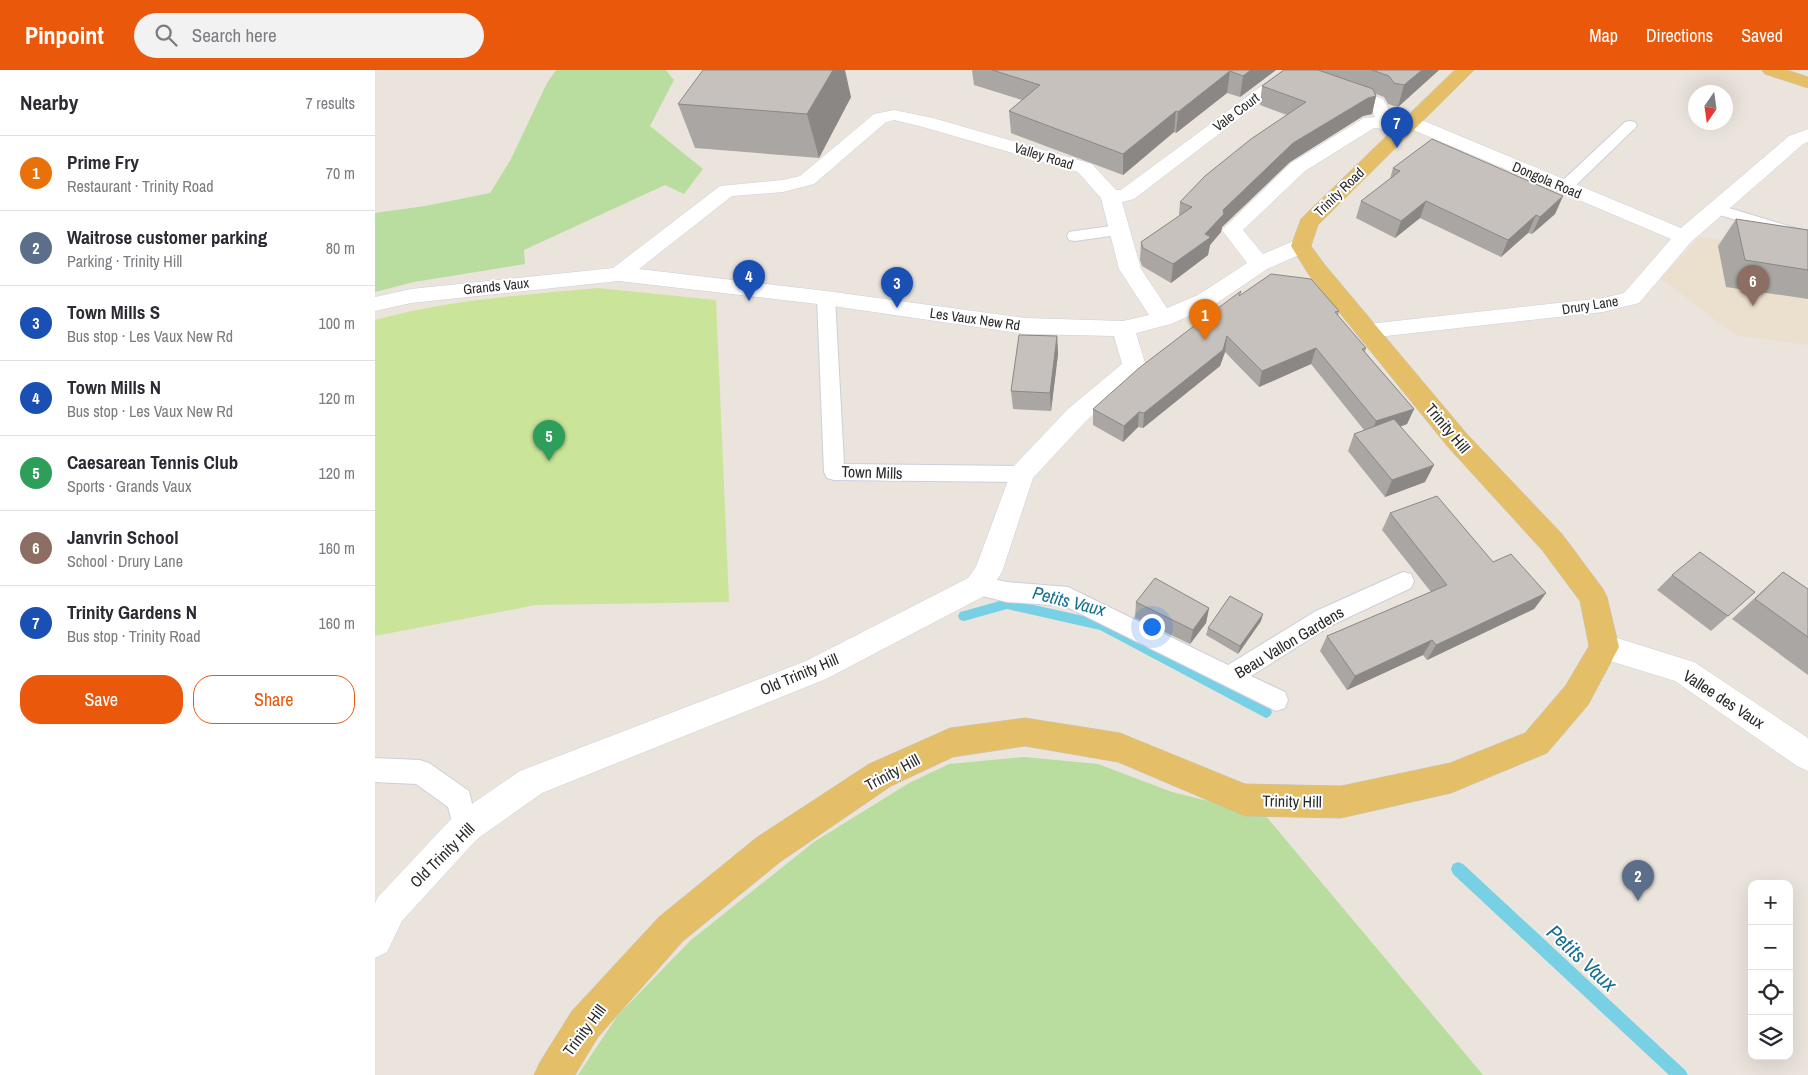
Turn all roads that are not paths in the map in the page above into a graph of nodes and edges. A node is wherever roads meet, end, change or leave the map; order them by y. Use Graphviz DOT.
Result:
graph roads {
  1 [pos="1465,70"];
  2 [pos="1771,70"];
  3 [pos="1307,77"];
  4 [pos="1808,83"];
  5 [pos="1324,84"];
  6 [pos="1400,125"];
  7 [pos="1630,125"];
  8 [pos="1808,135"];
  9 [pos="1565,187"];
  10 [pos="1111,197"];
  11 [pos="1716,209"];
  12 [pos="1118,230"];
  13 [pos="1075,236"];
  14 [pos="1684,237"];
  15 [pos="1808,238"];
  16 [pos="1301,246"];
  17 [pos="1260,264"];
  18 [pos="619,274"];
  19 [pos="827,298"];
  20 [pos="375,304"];
  21 [pos="1163,319"];
  22 [pos="1123,329"];
  23 [pos="1368,330"];
  24 [pos="1022,474"];
  25 [pos="1403,581"];
  26 [pos="978,586"];
  27 [pos="1604,647"];
  28 [pos="1229,677"];
  29 [pos="1276,700"];
  30 [pos="1808,756"];
  31 [pos="375,770"];
  32 [pos="465,828"];
  33 [pos="375,940"];
  34 [pos="553,1075"];
  1 -- 6 [label="main road, Trinity Road"];
  2 -- 4 [label="main road"];
  3 -- 10 [label="street, Vale Court"];
  5 -- 6 [label="street"];
  6 -- 9 [label="street, Dongola Road"];
  6 -- 16 [label="main road, Trinity Road"];
  6 -- 17 [label="street"];
  7 -- 9 [label="lane"];
  8 -- 11 [label="street, Drury Lane"];
  9 -- 14 [label="street, Dongola Road"];
  10 -- 12 [label="street, Valley Road"];
  10 -- 18 [label="street, Valley Road"];
  11 -- 14 [label="street, Drury Lane"];
  11 -- 15 [label="lane"];
  12 -- 13 [label="lane"];
  12 -- 21 [label="street, Valley Road"];
  14 -- 23 [label="street, Drury Lane"];
  16 -- 17 [label="street"];
  16 -- 23 [label="main road, Trinity Hill"];
  17 -- 21 [label="street"];
  18 -- 19 [label="street, Les Vaux New Rd"];
  18 -- 20 [label="street, Grands Vaux"];
  19 -- 22 [label="street, Les Vaux New Rd"];
  19 -- 24 [label="lane, Town Mills"];
  21 -- 22 [label="street"];
  22 -- 24 [label="street"];
  23 -- 27 [label="main road, Trinity Hill"];
  24 -- 26 [label="street"];
  25 -- 28 [label="lane, Beau Vallon Gardens"];
  26 -- 28 [label="lane, Beau Vallon Gardens"];
  26 -- 32 [label="street, Old Trinity Hill"];
  27 -- 30 [label="street, Vallee des Vaux"];
  27 -- 34 [label="main road, Trinity Hill"];
  28 -- 29 [label="lane"];
  31 -- 32 [label="lane"];
  32 -- 33 [label="street, Old Trinity Hill"];
}
